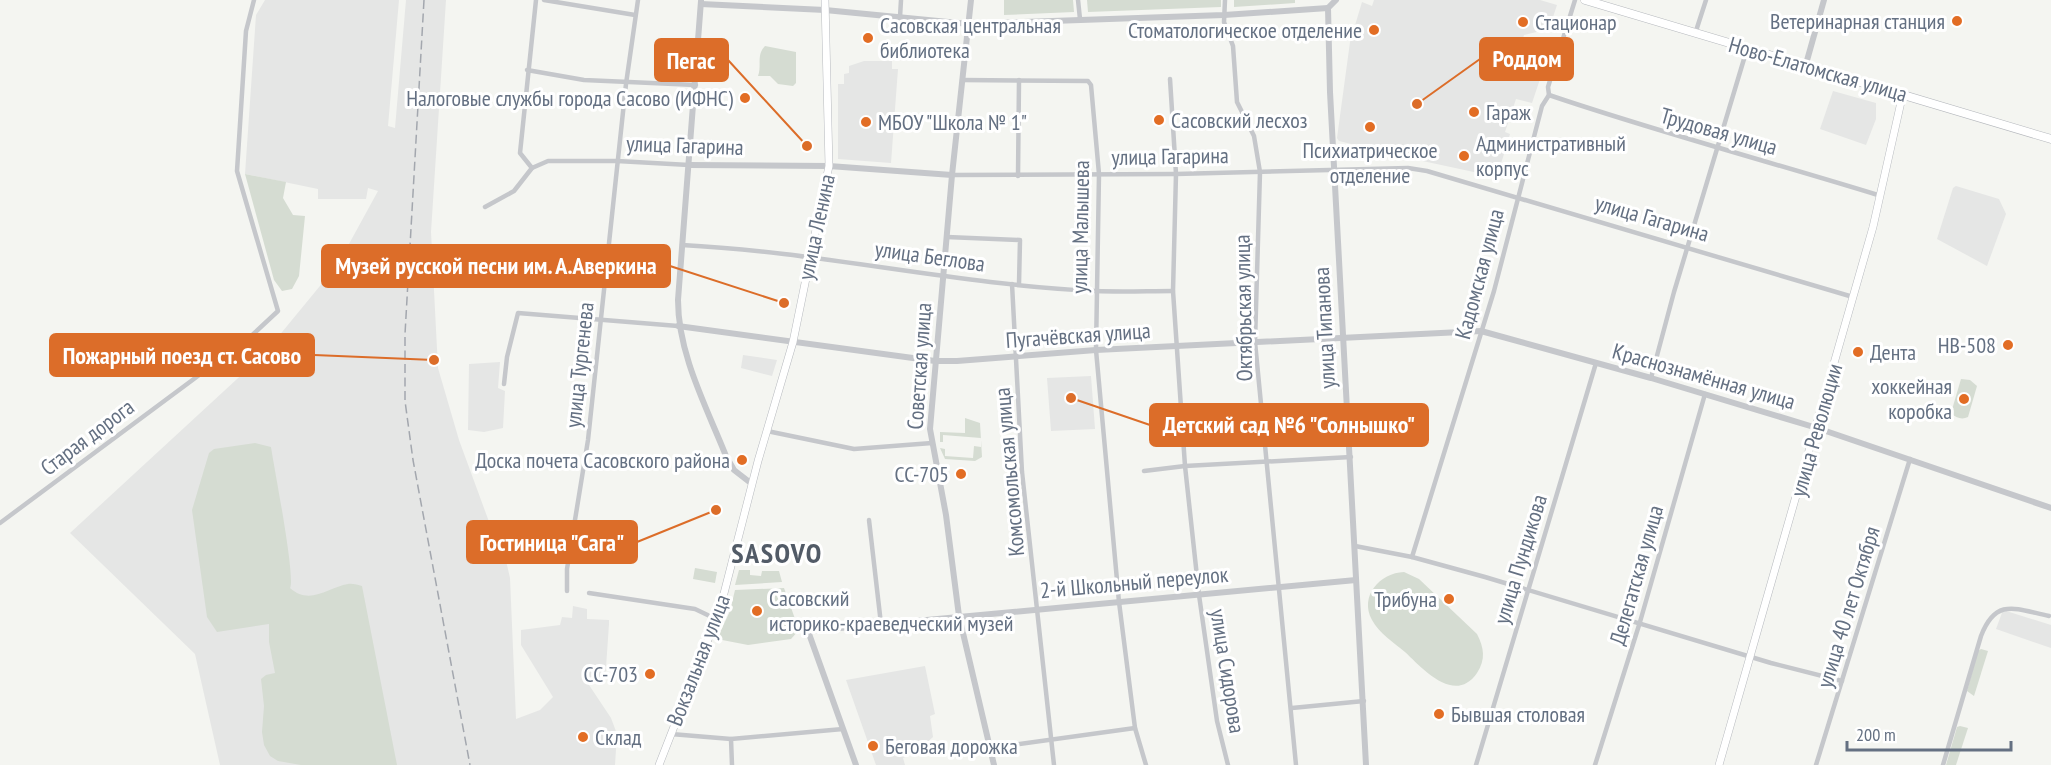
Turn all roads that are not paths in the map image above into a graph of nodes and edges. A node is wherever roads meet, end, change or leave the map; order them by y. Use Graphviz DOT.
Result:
graph roads {
  1 [pos="254,0"];
  2 [pos="536,0"];
  3 [pos="543,0"];
  4 [pos="638,0"];
  5 [pos="825,0"];
  6 [pos="901,0"];
  7 [pos="971,0"];
  8 [pos="1077,0"];
  9 [pos="1225,0"];
  10 [pos="1336,0"];
  11 [pos="1575,0"];
  12 [pos="1585,0"];
  13 [pos="1706,0"];
  14 [pos="1824,0"];
  15 [pos="701,2"];
  16 [pos="1328,8"];
  17 [pos="825,10"];
  18 [pos="635,15"];
  19 [pos="1224,15"];
  20 [pos="900,17"];
  21 [pos="1080,19"];
  22 [pos="969,24"];
  23 [pos="1695,34"];
  24 [pos="1747,49"];
  25 [pos="1806,64"];
  26 [pos="528,70"];
  27 [pos="1170,79"];
  28 [pos="962,80"];
  29 [pos="1019,80"];
  30 [pos="626,84"];
  31 [pos="696,85"];
  32 [pos="1903,93"];
  33 [pos="1549,95"];
  34 [pos="2051,139"];
  35 [pos="1718,146"];
  36 [pos="617,161"];
  37 [pos="689,165"];
  38 [pos="829,166"];
  39 [pos="532,168"];
  40 [pos="1333,170"];
  41 [pos="1260,172"];
  42 [pos="1099,174"];
  43 [pos="1176,174"];
  44 [pos="952,175"];
  45 [pos="1018,176"];
  46 [pos="1881,196"];
  47 [pos="1517,197"];
  48 [pos="485,207"];
  49 [pos="946,237"];
  50 [pos="682,244"];
  51 [pos="1690,246"];
  52 [pos="809,256"];
  53 [pos="943,275"];
  54 [pos="1012,284"];
  55 [pos="1020,284"];
  56 [pos="1096,291"];
  57 [pos="1173,291"];
  58 [pos="1853,297"];
  59 [pos="601,321"];
  60 [pos="678,326"];
  61 [pos="1481,332"];
  62 [pos="1343,337"];
  63 [pos="793,342"];
  64 [pos="1255,342"];
  65 [pos="1175,348"];
  66 [pos="1096,350"];
  67 [pos="1016,357"];
  68 [pos="935,361"];
  69 [pos="1596,363"];
  70 [pos="1651,378"];
  71 [pos="504,384"];
  72 [pos="1705,393"];
  73 [pos="1817,428"];
  74 [pos="767,431"];
  75 [pos="932,443"];
  76 [pos="1351,457"];
  77 [pos="1910,459"];
  78 [pos="1267,461"];
  79 [pos="1185,466"];
  80 [pos="1144,471"];
  81 [pos="752,484"];
  82 [pos="2051,508"];
  83 [pos="869,520"];
  84 [pos="0,523"];
  85 [pos="1355,546"];
  86 [pos="1412,557"];
  87 [pos="1356,580"];
  88 [pos="1280,586"];
  89 [pos="1529,590"];
  90 [pos="567,591"];
  91 [pos="589,593"];
  92 [pos="1199,595"];
  93 [pos="1119,602"];
  94 [pos="1039,609"];
  95 [pos="959,616"];
  96 [pos="2049,616"];
  97 [pos="716,619"];
  98 [pos="1640,622"];
  99 [pos="881,624"];
  100 [pos="1752,657"];
  101 [pos="1842,681"];
  102 [pos="1364,701"];
  103 [pos="1292,708"];
  104 [pos="1135,728"];
  105 [pos="843,729"];
  106 [pos="671,734"];
  107 [pos="731,739"];
  108 [pos="1050,739"];
  109 [pos="990,748"];
  110 [pos="659,765"];
  111 [pos="732,765"];
  112 [pos="855,765"];
  113 [pos="994,765"];
  114 [pos="1054,765"];
  115 [pos="1146,765"];
  116 [pos="1228,765"];
  117 [pos="1296,765"];
  118 [pos="1366,765"];
  119 [pos="1476,765"];
  120 [pos="1595,765"];
  121 [pos="1719,765"];
  122 [pos="1816,765"];
  123 [pos="1943,765"];
  1 -- 84 [label="street, Старая дорога"];
  2 -- 26 [label="street"];
  3 -- 18 [label="street"];
  4 -- 18 [label="street, улица Тургенева"];
  5 -- 17 [label="main road, улица Ленина"];
  6 -- 20 [label="street"];
  7 -- 22 [label="street, Советская улица"];
  8 -- 21 [label="street"];
  9 -- 19 [label="street, Октябрьская улица"];
  10 -- 16 [label="street"];
  11 -- 33 [label="street, Кадомская улица"];
  12 -- 23 [label="main road, Ново-Елатомская улица"];
  13 -- 23 [label="street"];
  14 -- 25 [label="street"];
  15 -- 17 [label="street"];
  15 -- 31 [label="street"];
  16 -- 19 [label="street"];
  16 -- 40 [label="street, улица Типанова"];
  17 -- 20 [label="street"];
  17 -- 38 [label="main road, улица Ленина"];
  18 -- 30 [label="street, улица Тургенева"];
  19 -- 21 [label="street"];
  19 -- 41 [label="street, Октябрьская улица"];
  20 -- 22 [label="street"];
  21 -- 22 [label="street"];
  22 -- 28 [label="street, Советская улица"];
  23 -- 24 [label="main road, Ново-Елатомская улица"];
  24 -- 25 [label="main road, Ново-Елатомская улица"];
  24 -- 35 [label="street"];
  25 -- 32 [label="main road, Ново-Елатомская улица"];
  26 -- 30 [label="street"];
  26 -- 39 [label="street"];
  27 -- 43 [label="street, улица Сидорова"];
  28 -- 29 [label="street"];
  28 -- 44 [label="street, Советская улица"];
  29 -- 42 [label="street, улица Малышева"];
  29 -- 45 [label="street"];
  30 -- 31 [label="street"];
  30 -- 36 [label="street, улица Тургенева"];
  31 -- 37 [label="street"];
  32 -- 34 [label="main road, Ново-Елатомская улица"];
  32 -- 46 [label="main road, улица Революции"];
  33 -- 35 [label="street, Трудовая улица"];
  33 -- 47 [label="street, Кадомская улица"];
  35 -- 46 [label="street, Трудовая улица"];
  35 -- 51 [label="street"];
  36 -- 37 [label="street, улица Гагарина"];
  36 -- 39 [label="street, улица Гагарина"];
  36 -- 59 [label="street, улица Тургенева"];
  37 -- 38 [label="street, улица Гагарина"];
  37 -- 50 [label="street"];
  38 -- 44 [label="street, улица Гагарина"];
  38 -- 52 [label="main road, улица Ленина"];
  39 -- 48 [label="street"];
  40 -- 41 [label="street, улица Гагарина"];
  40 -- 47 [label="street, улица Гагарина"];
  40 -- 62 [label="street, улица Типанова"];
  41 -- 43 [label="street, улица Гагарина"];
  41 -- 64 [label="street, Октябрьская улица"];
  42 -- 43 [label="street, улица Гагарина"];
  42 -- 45 [label="street, улица Гагарина"];
  42 -- 56 [label="street, улица Малышева"];
  43 -- 57 [label="street, улица Сидорова"];
  44 -- 45 [label="street, улица Гагарина"];
  44 -- 49 [label="street, Советская улица"];
  46 -- 58 [label="main road, улица Революции"];
  47 -- 51 [label="street, улица Гагарина"];
  47 -- 61 [label="street, Кадомская улица"];
  49 -- 53 [label="street, Советская улица"];
  49 -- 55 [label="street"];
  50 -- 52 [label="street, улица Беглова"];
  50 -- 60 [label="street"];
  51 -- 58 [label="street, улица Гагарина"];
  51 -- 70 [label="street"];
  52 -- 53 [label="street, улица Беглова"];
  52 -- 63 [label="main road, улица Ленина"];
  53 -- 54 [label="street, улица Беглова"];
  53 -- 68 [label="street, Советская улица"];
  54 -- 55 [label="street, улица Беглова"];
  54 -- 67 [label="street, Комсомольская улица"];
  55 -- 56 [label="street, улица Беглова"];
  56 -- 57 [label="street, улица Беглова"];
  56 -- 66 [label="street, улица Малышева"];
  57 -- 65 [label="street, улица Сидорова"];
  58 -- 73 [label="main road, улица Революции"];
  59 -- 60 [label="street"];
  59 -- 71 [label="street"];
  59 -- 90 [label="street, улица Тургенева"];
  60 -- 63 [label="street, Пугачёвская улица"];
  60 -- 81 [label="street"];
  61 -- 62 [label="street, Пугачёвская улица"];
  61 -- 69 [label="street, Краснознамённая улица"];
  61 -- 86 [label="street, Кадомская улица"];
  62 -- 64 [label="street, Пугачёвская улица"];
  62 -- 76 [label="street, улица Типанова"];
  63 -- 68 [label="street, Пугачёвская улица"];
  63 -- 74 [label="main road, улица Ленина"];
  64 -- 65 [label="street, Пугачёвская улица"];
  64 -- 78 [label="street, Октябрьская улица"];
  65 -- 66 [label="street, Пугачёвская улица"];
  65 -- 79 [label="street, улица Сидорова"];
  66 -- 67 [label="street, Пугачёвская улица"];
  66 -- 93 [label="street, улица Малышева"];
  67 -- 68 [label="street, Пугачёвская улица"];
  67 -- 94 [label="street, Комсомольская улица"];
  68 -- 75 [label="street, Советская улица"];
  69 -- 70 [label="street, Краснознамённая улица"];
  69 -- 89 [label="street, улица Пундикова"];
  70 -- 72 [label="street, Краснознамённая улица"];
  72 -- 73 [label="street, Краснознамённая улица"];
  72 -- 98 [label="street, Делегатская улица"];
  73 -- 77 [label="street, Краснознамённая улица"];
  73 -- 100 [label="main road, улица Революции"];
  74 -- 75 [label="street"];
  74 -- 81 [label="main road, улица Ленина"];
  75 -- 95 [label="street, Советская улица"];
  76 -- 78 [label="street"];
  76 -- 85 [label="street, улица Типанова"];
  77 -- 82 [label="street, Краснознамённая улица"];
  77 -- 101 [label="street, улица 40 лет Октября"];
  78 -- 79 [label="street"];
  78 -- 88 [label="street, Октябрьская улица"];
  79 -- 80 [label="street"];
  79 -- 92 [label="street, улица Сидорова"];
  81 -- 97 [label="main road, Вокзальная улица"];
  83 -- 99 [label="street"];
  85 -- 86 [label="street"];
  85 -- 87 [label="street, улица Типанова"];
  86 -- 89 [label="street"];
  87 -- 88 [label="street, 2-й Школьный переулок"];
  87 -- 102 [label="street, улица Типанова"];
  88 -- 92 [label="street, 2-й Школьный переулок"];
  88 -- 103 [label="street, Октябрьская улица"];
  89 -- 98 [label="street"];
  89 -- 119 [label="street, улица Пундикова"];
  91 -- 97 [label="street"];
  92 -- 93 [label="street, 2-й Школьный переулок"];
  92 -- 116 [label="street, улица Сидорова"];
  93 -- 94 [label="street, 2-й Школьный переулок"];
  93 -- 104 [label="street, улица Малышева"];
  94 -- 95 [label="street, 2-й Школьный переулок"];
  94 -- 108 [label="street, Комсомольская улица"];
  95 -- 99 [label="street, 2-й Школьный переулок"];
  95 -- 109 [label="street, Советская улица"];
  96 -- 123 [label="street"];
  97 -- 106 [label="main road, Вокзальная улица"];
  98 -- 100 [label="street"];
  98 -- 120 [label="street, Делегатская улица"];
  99 -- 105 [label="street, 2-й Школьный переулок"];
  100 -- 101 [label="street"];
  100 -- 121 [label="main road, улица Революции"];
  101 -- 122 [label="street, улица 40 лет Октября"];
  102 -- 103 [label="street"];
  102 -- 118 [label="street, улица Типанова"];
  103 -- 117 [label="street, Октябрьская улица"];
  104 -- 108 [label="street"];
  104 -- 115 [label="street, улица Малышева"];
  105 -- 107 [label="street"];
  105 -- 112 [label="street"];
  106 -- 107 [label="street"];
  106 -- 110 [label="main road, Вокзальная улица"];
  107 -- 111 [label="street"];
  108 -- 109 [label="street"];
  108 -- 114 [label="street, Комсомольская улица"];
  109 -- 113 [label="street, Советская улица"];
}
